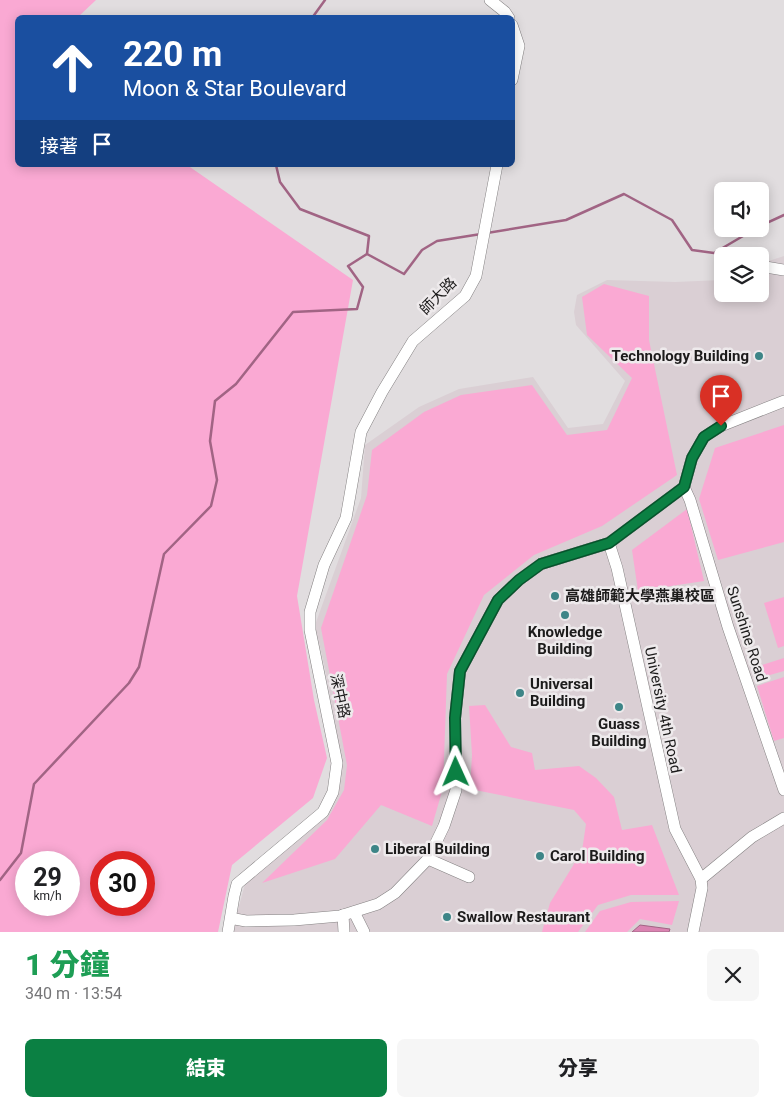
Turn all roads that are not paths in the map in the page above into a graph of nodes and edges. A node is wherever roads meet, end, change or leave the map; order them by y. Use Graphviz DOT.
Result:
graph roads {
  1 [pos="490,0"];
  2 [pos="508,15"];
  3 [pos="515,34"];
  4 [pos="515,65"];
  5 [pos="497,167"];
  6 [pos="769,268"];
  7 [pos="784,270"];
  8 [pos="784,401"];
  9 [pos="361,432"];
  10 [pos="684,487"];
  11 [pos="609,543"];
  12 [pos="784,790"];
  13 [pos="784,818"];
  14 [pos="428,859"];
  15 [pos="469,877"];
  16 [pos="701,879"];
  17 [pos="348,914"];
  18 [pos="233,919"];
  19 [pos="271,920"];
  20 [pos="228,932"];
  21 [pos="277,932"];
  22 [pos="344,932"];
  23 [pos="364,932"];
  24 [pos="694,932"];
  1 -- 2 [label="street"];
  3 -- 4 [label="street"];
  5 -- 9 [label="street, 師大路"];
  6 -- 7 [label="street"];
  8 -- 10 [label="street"];
  9 -- 18 [label="street, 深中路"];
  10 -- 11 [label="street"];
  10 -- 12 [label="street, Sunshine Road"];
  11 -- 14 [label="street"];
  11 -- 16 [label="street, University 4th Road"];
  13 -- 16 [label="street"];
  14 -- 15 [label="street"];
  14 -- 17 [label="street"];
  16 -- 24 [label="street"];
  17 -- 19 [label="street"];
  17 -- 22 [label="street"];
  17 -- 23 [label="street"];
  18 -- 19 [label="street"];
  18 -- 20 [label="street, 深中路"];
  19 -- 21 [label="street"];
}
